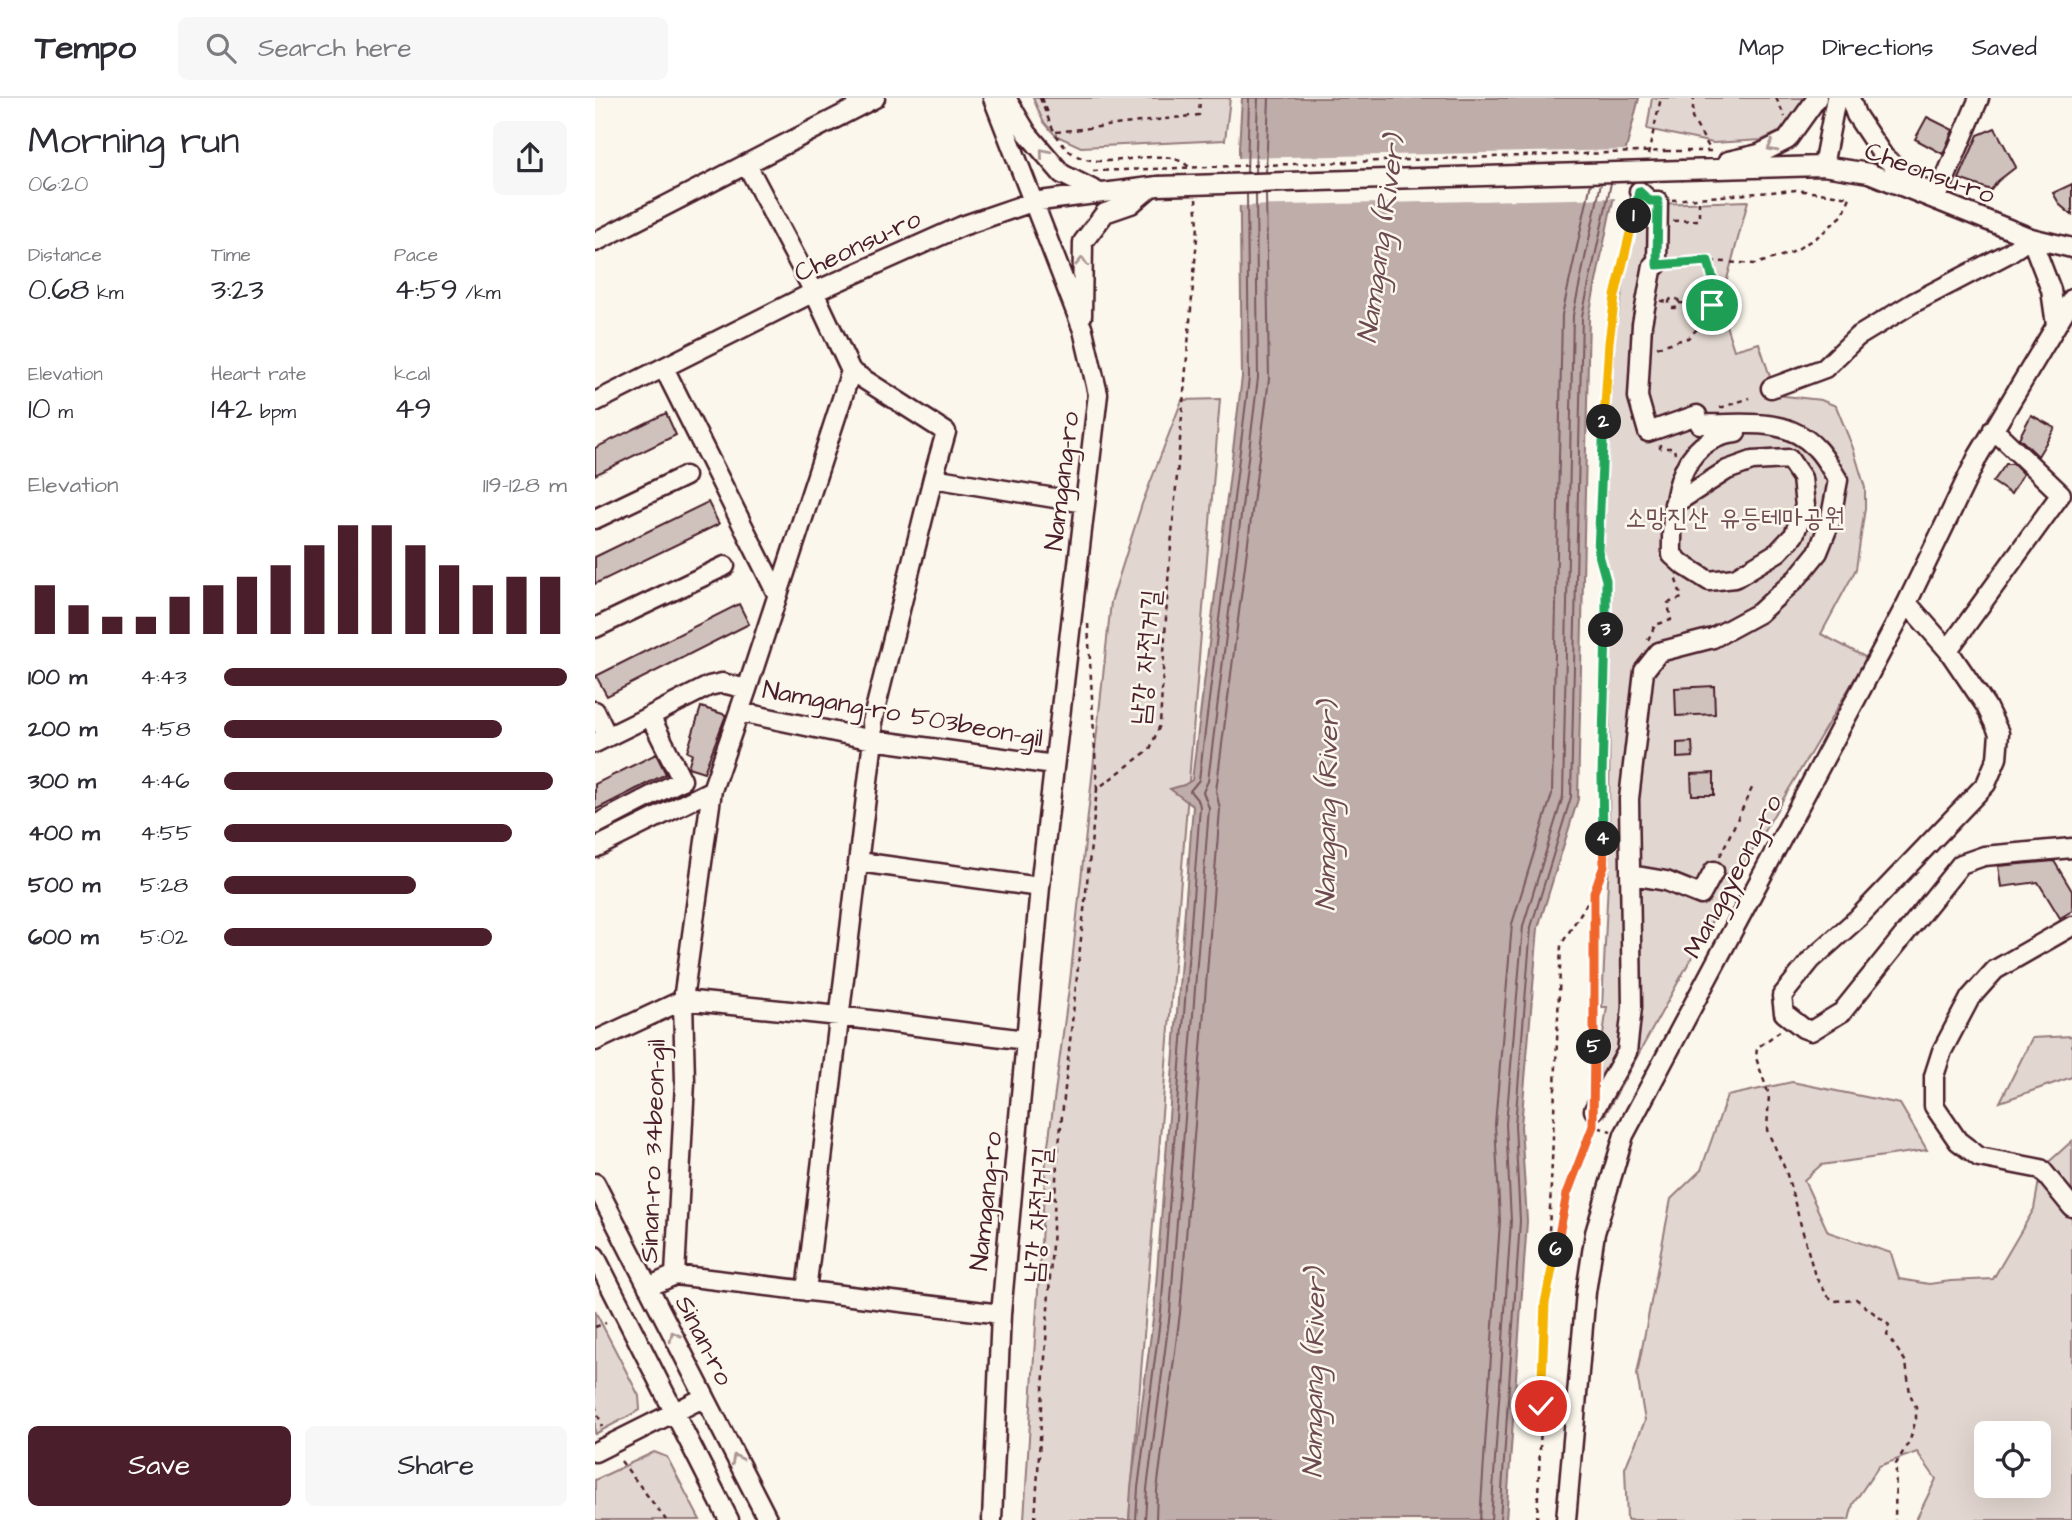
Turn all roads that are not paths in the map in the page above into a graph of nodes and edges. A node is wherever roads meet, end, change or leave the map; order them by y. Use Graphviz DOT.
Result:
graph roads {
  1 [pos="875,98"];
  2 [pos="993,98"];
  3 [pos="1006,98"];
  4 [pos="1817,98"];
  5 [pos="1836,98"];
  6 [pos="1850,98"];
  7 [pos="1979,98"];
  8 [pos="849,103"];
  9 [pos="747,164"];
  10 [pos="1823,166"];
  11 [pos="1683,170"];
  12 [pos="1154,186"];
  13 [pos="1639,191"];
  14 [pos="1098,192"];
  15 [pos="1936,200"];
  16 [pos="1032,202"];
  17 [pos="2031,238"];
  18 [pos="595,242"];
  19 [pos="2072,248"];
  20 [pos="814,292"];
  21 [pos="2072,299"];
  22 [pos="2056,325"];
  23 [pos="1083,330"];
  24 [pos="664,368"];
  25 [pos="851,371"];
  26 [pos="1770,388"];
  27 [pos="595,402"];
  28 [pos="1993,429"];
  29 [pos="1797,431"];
  30 [pos="685,476"];
  31 [pos="933,478"];
  32 [pos="1085,503"];
  33 [pos="1674,504"];
  34 [pos="595,519"];
  35 [pos="725,566"];
  36 [pos="777,593"];
  37 [pos="1907,603"];
  38 [pos="595,628"];
  39 [pos="1948,650"];
  40 [pos="747,689"];
  41 [pos="595,711"];
  42 [pos="740,712"];
  43 [pos="650,716"];
  44 [pos="601,740"];
  45 [pos="873,740"];
  46 [pos="1054,765"];
  47 [pos="712,790"];
  48 [pos="595,825"];
  49 [pos="595,848"];
  50 [pos="2072,848"];
  51 [pos="859,862"];
  52 [pos="1714,871"];
  53 [pos="1632,876"];
  54 [pos="1040,887"];
  55 [pos="2072,926"];
  56 [pos="683,1000"];
  57 [pos="839,1016"];
  58 [pos="1026,1040"];
  59 [pos="595,1041"];
  60 [pos="1593,1118"];
  61 [pos="595,1183"];
  62 [pos="2072,1207"];
  63 [pos="595,1256"];
  64 [pos="675,1275"];
  65 [pos="648,1287"];
  66 [pos="806,1291"];
  67 [pos="1000,1314"];
  68 [pos="705,1397"];
  69 [pos="675,1412"];
  70 [pos="595,1452"];
  71 [pos="729,1520"];
  72 [pos="768,1520"];
  73 [pos="992,1520"];
  74 [pos="1566,1520"];
  1 -- 8 [label="street"];
  2 -- 16 [label="street, Namgang-ro"];
  14 -- 3 [label="street, one-way"];
  4 -- 11 [label="street, one-way"];
  5 -- 10 [label="street"];
  6 -- 15 [label="street"];
  7 -- 15 [label="street"];
  8 -- 9 [label="street"];
  9 -- 18 [label="street"];
  9 -- 20 [label="street"];
  10 -- 11 [label="street, Cheonsu-ro"];
  10 -- 15 [label="street, Cheonsu-ro"];
  11 -- 12 [label="street, Cheonsu-ro, bridge"];
  12 -- 14 [label="street, Cheonsu-ro"];
  23 -- 12 [label="street, one-way"];
  13 -- 29 [label="street"];
  14 -- 16 [label="street, Cheonsu-ro"];
  15 -- 17 [label="street, Cheonsu-ro"];
  16 -- 20 [label="street, Cheonsu-ro"];
  16 -- 23 [label="street, Namgang-ro"];
  17 -- 19 [label="street, Cheonsu-ro"];
  17 -- 22 [label="street"];
  17 -- 26 [label="street"];
  20 -- 24 [label="street, Cheonsu-ro"];
  20 -- 25 [label="street"];
  21 -- 22 [label="street, Manggyeong-ro"];
  22 -- 28 [label="street, Manggyeong-ro"];
  23 -- 32 [label="street, Namgang-ro"];
  24 -- 27 [label="street, Cheonsu-ro"];
  24 -- 36 [label="street"];
  25 -- 31 [label="street"];
  25 -- 36 [label="street, Namgang-ro 503beon-gil"];
  28 -- 37 [label="street, Manggyeong-ro"];
  28 -- 39 [label="street"];
  29 -- 33 [label="street"];
  29 -- 53 [label="street"];
  30 -- 34 [label="street"];
  31 -- 32 [label="street"];
  31 -- 45 [label="street"];
  32 -- 46 [label="street, Namgang-ro"];
  33 -- 33 [label="street"];
  35 -- 38 [label="street"];
  36 -- 40 [label="street, Namgang-ro 503beon-gil"];
  37 -- 39 [label="street"];
  37 -- 74 [label="street, Manggyeong-ro"];
  39 -- 50 [label="street"];
  40 -- 42 [label="street, Namgang-ro 503beon-gil"];
  40 -- 43 [label="street"];
  41 -- 44 [label="street"];
  42 -- 45 [label="street, Namgang-ro 503beon-gil"];
  42 -- 47 [label="street, Sinan-ro 34beon-gil"];
  43 -- 44 [label="street"];
  43 -- 48 [label="street"];
  45 -- 46 [label="street, Namgang-ro 503beon-gil"];
  45 -- 51 [label="street"];
  46 -- 54 [label="street, Namgang-ro"];
  47 -- 49 [label="street"];
  47 -- 56 [label="street, Sinan-ro 34beon-gil"];
  51 -- 54 [label="street"];
  51 -- 57 [label="street"];
  52 -- 53 [label="street"];
  53 -- 60 [label="street"];
  54 -- 58 [label="street, Namgang-ro"];
  55 -- 62 [label="street"];
  56 -- 57 [label="street"];
  56 -- 59 [label="street"];
  56 -- 64 [label="street, Sinan-ro 34beon-gil"];
  57 -- 58 [label="street"];
  57 -- 66 [label="street"];
  58 -- 67 [label="street, Namgang-ro"];
  61 -- 65 [label="street, Sinan-ro"];
  63 -- 69 [label="street"];
  64 -- 65 [label="street, Sinan-ro 34beon-gil"];
  64 -- 66 [label="street"];
  68 -- 65 [label="street, Sinan-ro, one-way"];
  66 -- 67 [label="street"];
  67 -- 73 [label="street, Namgang-ro"];
  68 -- 69 [label="street"];
  72 -- 68 [label="street, Sinan-ro, one-way"];
  69 -- 70 [label="street"];
  69 -- 71 [label="street"];
}
